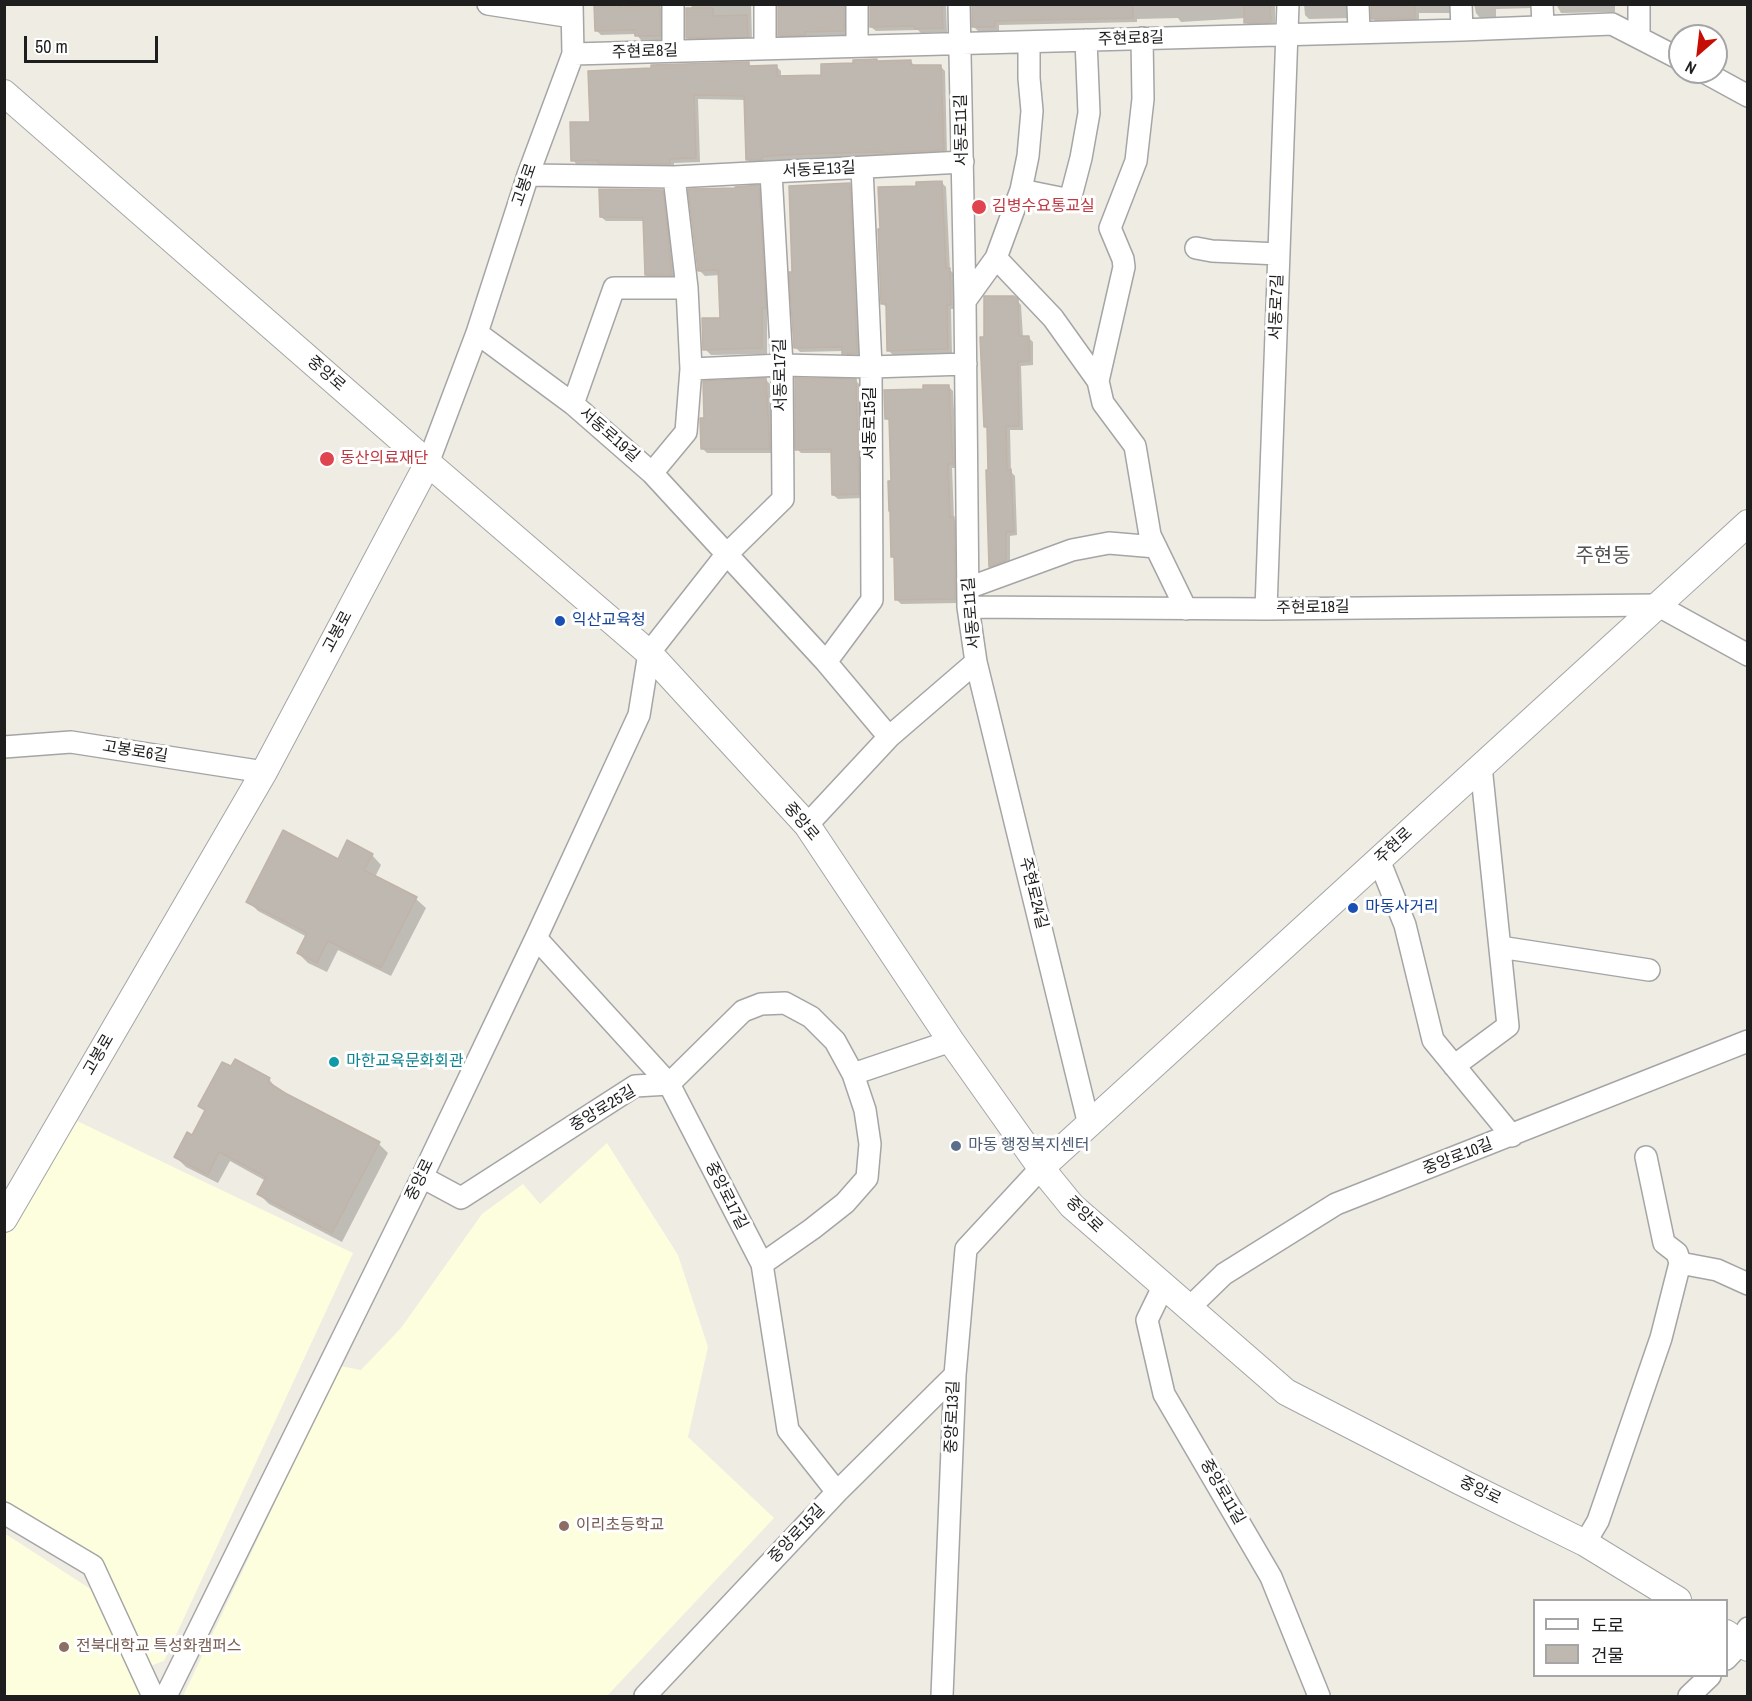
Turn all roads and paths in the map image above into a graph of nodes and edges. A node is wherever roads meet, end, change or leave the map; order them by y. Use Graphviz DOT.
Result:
graph roads {
  1 [pos="489,4"];
  2 [pos="673,4"];
  3 [pos="765,4"];
  4 [pos="857,4"];
  5 [pos="959,4"];
  6 [pos="1288,4"];
  7 [pos="1358,4"];
  8 [pos="1461,4"];
  9 [pos="1639,4"];
  10 [pos="572,11"];
  11 [pos="1543,15"];
  12 [pos="1462,30"];
  13 [pos="1359,32"];
  14 [pos="1288,34"];
  15 [pos="1639,36"];
  16 [pos="1142,38"];
  17 [pos="1086,40"];
  18 [pos="1029,42"];
  19 [pos="960,44"];
  20 [pos="857,46"];
  21 [pos="765,49"];
  22 [pos="673,51"];
  23 [pos="1668,52"];
  24 [pos="573,54"];
  25 [pos="1726,84"];
  26 [pos="4,93"];
  27 [pos="1748,96"];
  28 [pos="963,162"];
  29 [pos="862,168"];
  30 [pos="771,172"];
  31 [pos="528,175"];
  32 [pos="674,177"];
  33 [pos="1021,190"];
  34 [pos="1196,248"];
  35 [pos="1280,254"];
  36 [pos="996,258"];
  37 [pos="687,288"];
  38 [pos="965,301"];
  39 [pos="477,333"];
  40 [pos="966,364"];
  41 [pos="782,365"];
  42 [pos="871,367"];
  43 [pos="691,369"];
  44 [pos="1098,381"];
  45 [pos="573,404"];
  46 [pos="428,463"];
  47 [pos="652,473"];
  48 [pos="1748,523"];
  49 [pos="1155,547"];
  50 [pos="726,555"];
  51 [pos="968,597"];
  52 [pos="1657,605"];
  53 [pos="1186,609"];
  54 [pos="1266,609"];
  55 [pos="649,653"];
  56 [pos="1748,655"];
  57 [pos="826,662"];
  58 [pos="976,662"];
  59 [pos="889,737"];
  60 [pos="4,747"];
  61 [pos="1481,766"];
  62 [pos="264,772"];
  63 [pos="807,825"];
  64 [pos="1379,860"];
  65 [pos="536,938"];
  66 [pos="1500,947"];
  67 [pos="1649,970"];
  68 [pos="951,1041"];
  69 [pos="1748,1041"];
  70 [pos="1454,1066"];
  71 [pos="853,1074"];
  72 [pos="669,1084"];
  73 [pos="1089,1125"];
  74 [pos="1512,1136"];
  75 [pos="1646,1157"];
  76 [pos="1041,1168"];
  77 [pos="422,1177"];
  78 [pos="4,1219"];
  79 [pos="1680,1263"];
  80 [pos="762,1264"];
  81 [pos="1748,1284"];
  82 [pos="1163,1287"];
  83 [pos="1189,1308"];
  84 [pos="955,1375"];
  85 [pos="837,1492"];
  86 [pos="4,1513"];
  87 [pos="1586,1543"];
  88 [pos="1676,1599"];
  89 [pos="1709,1677"];
  90 [pos="153,1696"];
  91 [pos="166,1696"];
  92 [pos="645,1696"];
  93 [pos="942,1696"];
  94 [pos="1319,1696"];
  95 [pos="1689,1696"];
  1 -- 10 [label="street"];
  2 -- 22 [label="street"];
  3 -- 21 [label="street"];
  4 -- 20 [label="street"];
  5 -- 19 [label="street, 서동로11길"];
  6 -- 14 [label="street, 서동로7길"];
  7 -- 13 [label="street"];
  8 -- 12 [label="street"];
  9 -- 15 [label="street"];
  10 -- 24 [label="street, 고봉로"];
  11 -- 12 [label="street, 주현로8길"];
  11 -- 15 [label="street, 주현로8길"];
  12 -- 13 [label="street, 주현로8길"];
  13 -- 14 [label="street, 주현로8길"];
  14 -- 16 [label="street, 주현로8길"];
  14 -- 35 [label="street, 서동로7길"];
  15 -- 23 [label="street, 주현로8길"];
  16 -- 17 [label="street, 주현로8길"];
  16 -- 44 [label="street"];
  17 -- 18 [label="street, 주현로8길"];
  17 -- 33 [label="street"];
  18 -- 19 [label="street, 주현로8길"];
  18 -- 33 [label="street"];
  19 -- 20 [label="street, 주현로8길"];
  19 -- 28 [label="street, 서동로11길"];
  20 -- 21 [label="street, 주현로8길"];
  21 -- 22 [label="street, 주현로8길"];
  22 -- 24 [label="street, 주현로8길"];
  24 -- 31 [label="street, 고봉로"];
  25 -- 27 [label="street"];
  26 -- 46 [label="street, 중앙로"];
  28 -- 29 [label="street, 서동로13길"];
  28 -- 38 [label="street, 서동로11길"];
  29 -- 30 [label="street, 서동로13길"];
  29 -- 42 [label="street, 서동로15길"];
  30 -- 32 [label="street, 서동로13길"];
  30 -- 41 [label="street, 서동로17길"];
  31 -- 32 [label="street, 서동로13길"];
  31 -- 39 [label="street, 고봉로"];
  32 -- 37 [label="street"];
  33 -- 36 [label="street"];
  34 -- 35 [label="street"];
  35 -- 54 [label="street, 서동로7길"];
  36 -- 38 [label="street"];
  36 -- 44 [label="street"];
  37 -- 43 [label="street"];
  37 -- 45 [label="street"];
  38 -- 40 [label="street, 서동로11길"];
  39 -- 45 [label="street, 서동로19길"];
  39 -- 46 [label="street, 고봉로"];
  40 -- 42 [label="street"];
  40 -- 51 [label="street, 서동로11길"];
  41 -- 42 [label="street"];
  41 -- 43 [label="street"];
  41 -- 50 [label="street, 서동로17길"];
  42 -- 57 [label="street, 서동로15길"];
  43 -- 47 [label="street"];
  44 -- 49 [label="street"];
  45 -- 47 [label="street, 서동로19길"];
  46 -- 55 [label="street, 중앙로"];
  46 -- 62 [label="street, 고봉로"];
  47 -- 50 [label="street, 서동로19길"];
  48 -- 52 [label="street, 주현로"];
  49 -- 51 [label="street"];
  49 -- 53 [label="street"];
  50 -- 55 [label="street"];
  50 -- 57 [label="street, 서동로19길"];
  51 -- 53 [label="street, 주현로18길"];
  51 -- 58 [label="street, 서동로11길"];
  52 -- 54 [label="street, 주현로18길"];
  52 -- 56 [label="street"];
  52 -- 61 [label="street, 주현로"];
  53 -- 54 [label="street, 주현로18길"];
  55 -- 63 [label="street, 중앙로"];
  55 -- 65 [label="street, 중앙로"];
  57 -- 59 [label="street, 서동로19길"];
  58 -- 59 [label="street, 서동로11길"];
  58 -- 73 [label="street, 주현로24길"];
  59 -- 63 [label="street, 서동로11길"];
  60 -- 62 [label="street, 고봉로6길"];
  61 -- 64 [label="street, 주현로"];
  61 -- 66 [label="street"];
  62 -- 78 [label="street, 고봉로"];
  63 -- 68 [label="street, 중앙로"];
  64 -- 70 [label="street"];
  64 -- 73 [label="street, 주현로"];
  65 -- 72 [label="street, 중앙로17길"];
  65 -- 77 [label="street, 중앙로"];
  66 -- 67 [label="street"];
  66 -- 70 [label="street"];
  68 -- 71 [label="street"];
  68 -- 76 [label="street, 중앙로"];
  69 -- 74 [label="street, 중앙로10길"];
  70 -- 74 [label="street"];
  71 -- 72 [label="street"];
  71 -- 80 [label="street"];
  72 -- 77 [label="street, 중앙로25길"];
  72 -- 80 [label="street, 중앙로17길"];
  73 -- 76 [label="street, 주현로"];
  74 -- 83 [label="street, 중앙로10길"];
  75 -- 79 [label="street"];
  76 -- 82 [label="street, 중앙로"];
  76 -- 84 [label="street, 중앙로13길"];
  77 -- 91 [label="street, 중앙로"];
  79 -- 81 [label="street"];
  79 -- 87 [label="street"];
  80 -- 85 [label="street, 중앙로17길"];
  82 -- 83 [label="street, 중앙로"];
  82 -- 94 [label="street, 중앙로11길"];
  83 -- 87 [label="street, 중앙로"];
  84 -- 85 [label="street, 중앙로15길"];
  84 -- 93 [label="street, 중앙로13길"];
  85 -- 92 [label="street, 중앙로15길"];
  86 -- 90 [label="street"];
  87 -- 88 [label="street, 중앙로"];
  89 -- 95 [label="street"];
}
